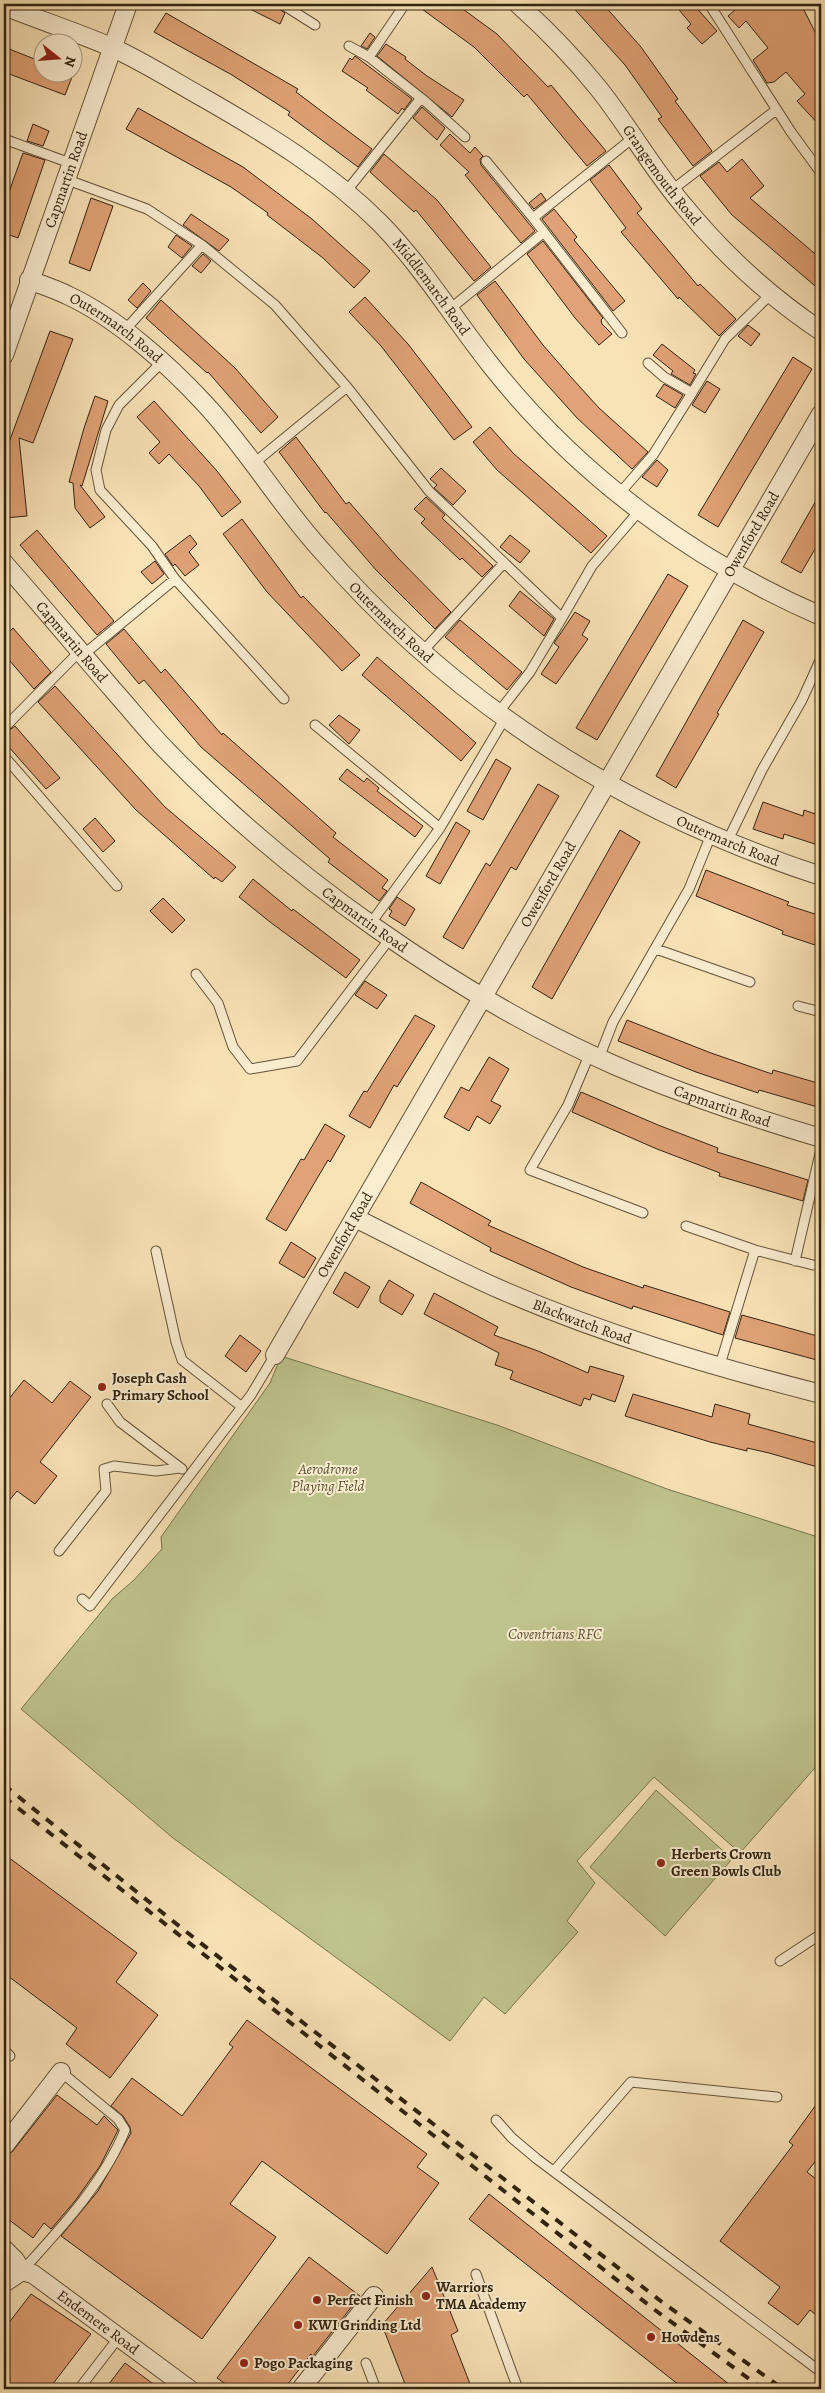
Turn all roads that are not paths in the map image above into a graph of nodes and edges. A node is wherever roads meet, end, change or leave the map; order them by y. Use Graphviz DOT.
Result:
graph roads {
  1 [pos="128,4"];
  2 [pos="282,4"];
  3 [pos="405,4"];
  4 [pos="518,4"];
  5 [pos="708,4"];
  6 [pos="4,6"];
  7 [pos="315,25"];
  8 [pos="350,46"];
  9 [pos="111,48"];
  10 [pos="370,58"];
  11 [pos="421,98"];
  12 [pos="776,110"];
  13 [pos="465,137"];
  14 [pos="634,137"];
  15 [pos="4,140"];
  16 [pos="486,161"];
  17 [pos="68,171"];
  18 [pos="821,173"];
  19 [pos="672,190"];
  20 [pos="345,192"];
  21 [pos="533,218"];
  22 [pos="544,232"];
  23 [pos="202,245"];
  24 [pos="29,280"];
  25 [pos="771,294"];
  26 [pos="450,309"];
  27 [pos="821,331"];
  28 [pos="124,332"];
  29 [pos="622,333"];
  30 [pos="4,355"];
  31 [pos="161,363"];
  32 [pos="648,363"];
  33 [pos="347,386"];
  34 [pos="692,393"];
  35 [pos="821,414"];
  36 [pos="253,464"];
  37 [pos="619,494"];
  38 [pos="640,510"];
  39 [pos="4,563"];
  40 [pos="504,563"];
  41 [pos="731,572"];
  42 [pos="175,579"];
  43 [pos="821,616"];
  44 [pos="562,618"];
  45 [pos="422,652"];
  46 [pos="82,653"];
  47 [pos="821,658"];
  48 [pos="284,699"];
  49 [pos="502,716"];
  50 [pos="315,725"];
  51 [pos="4,728"];
  52 [pos="4,756"];
  53 [pos="608,784"];
  54 [pos="440,828"];
  55 [pos="719,838"];
  56 [pos="821,876"];
  57 [pos="117,886"];
  58 [pos="371,923"];
  59 [pos="391,937"];
  60 [pos="656,949"];
  61 [pos="196,974"];
  62 [pos="750,982"];
  63 [pos="484,997"];
  64 [pos="798,1006"];
  65 [pos="821,1012"];
  66 [pos="595,1056"];
  67 [pos="821,1138"];
  68 [pos="821,1149"];
  69 [pos="643,1213"];
  70 [pos="354,1218"];
  71 [pos="686,1226"];
  72 [pos="755,1250"];
  73 [pos="156,1251"];
  74 [pos="795,1261"];
  75 [pos="813,1265"];
  76 [pos="275,1355"];
  77 [pos="719,1368"];
  78 [pos="821,1394"];
  79 [pos="107,1404"];
  80 [pos="242,1406"];
  81 [pos="180,1468"];
  82 [pos="190,1474"];
  83 [pos="59,1551"];
  84 [pos="82,1599"];
  85 [pos="821,1934"];
  86 [pos="780,1961"];
  87 [pos="61,2072"];
  88 [pos="777,2097"];
  89 [pos="496,2120"];
  90 [pos="4,2146"];
  91 [pos="554,2171"];
  92 [pos="4,2249"];
  93 [pos="22,2271"];
  94 [pos="476,2274"];
  95 [pos="4,2283"];
  96 [pos="374,2296"];
  97 [pos="119,2337"];
  98 [pos="366,2363"];
  99 [pos="821,2372"];
  100 [pos="79,2389"];
  101 [pos="189,2389"];
  102 [pos="301,2389"];
  103 [pos="376,2389"];
  104 [pos="518,2389"];
  1 -- 9 [label="street, Capmartin Road"];
  2 -- 7 [label="lane"];
  3 -- 10 [label="lane"];
  4 -- 14 [label="street, Grangemouth Road"];
  5 -- 12 [label="lane"];
  6 -- 9 [label="street, Middlemarch Road"];
  8 -- 10 [label="lane"];
  9 -- 17 [label="street, Capmartin Road"];
  9 -- 20 [label="street, Middlemarch Road"];
  10 -- 11 [label="lane"];
  11 -- 13 [label="lane"];
  11 -- 20 [label="lane"];
  12 -- 18 [label="lane"];
  12 -- 19 [label="lane"];
  14 -- 19 [label="street, Grangemouth Road"];
  14 -- 21 [label="lane"];
  15 -- 17 [label="lane"];
  16 -- 21 [label="lane"];
  17 -- 23 [label="lane"];
  17 -- 24 [label="street, Capmartin Road"];
  19 -- 25 [label="street, Grangemouth Road"];
  20 -- 26 [label="street, Middlemarch Road"];
  21 -- 22 [label="lane"];
  22 -- 26 [label="lane"];
  22 -- 29 [label="lane"];
  23 -- 28 [label="lane"];
  23 -- 33 [label="lane"];
  24 -- 28 [label="street, Outermarch Road"];
  24 -- 30 [label="street, Capmartin Road"];
  25 -- 27 [label="street, Grangemouth Road"];
  25 -- 34 [label="lane"];
  26 -- 37 [label="street, Middlemarch Road"];
  28 -- 31 [label="street, Outermarch Road"];
  31 -- 36 [label="street, Outermarch Road"];
  31 -- 42 [label="lane"];
  32 -- 34 [label="lane"];
  33 -- 36 [label="lane"];
  33 -- 40 [label="lane"];
  34 -- 37 [label="lane"];
  35 -- 41 [label="street, Owenford Road"];
  36 -- 45 [label="street, Outermarch Road"];
  37 -- 38 [label="street, Middlemarch Road"];
  38 -- 41 [label="street, Middlemarch Road"];
  38 -- 44 [label="lane"];
  39 -- 46 [label="street, Capmartin Road"];
  40 -- 44 [label="lane"];
  40 -- 45 [label="lane"];
  41 -- 43 [label="street, Middlemarch Road"];
  41 -- 53 [label="street, Owenford Road"];
  42 -- 46 [label="lane"];
  42 -- 48 [label="lane"];
  44 -- 49 [label="lane"];
  45 -- 49 [label="street, Outermarch Road"];
  46 -- 51 [label="lane"];
  46 -- 58 [label="street, Capmartin Road"];
  47 -- 55 [label="lane"];
  49 -- 53 [label="street, Outermarch Road"];
  49 -- 54 [label="lane"];
  50 -- 54 [label="lane"];
  52 -- 57 [label="lane"];
  53 -- 55 [label="street, Outermarch Road"];
  53 -- 63 [label="street, Owenford Road"];
  54 -- 58 [label="lane"];
  55 -- 56 [label="street, Outermarch Road"];
  55 -- 60 [label="lane"];
  58 -- 59 [label="street, Capmartin Road"];
  59 -- 61 [label="lane"];
  59 -- 63 [label="street, Capmartin Road"];
  60 -- 62 [label="lane"];
  60 -- 66 [label="lane"];
  63 -- 66 [label="street, Capmartin Road"];
  63 -- 70 [label="street, Owenford Road"];
  64 -- 65 [label="lane"];
  66 -- 67 [label="street, Capmartin Road"];
  66 -- 69 [label="lane"];
  68 -- 74 [label="lane"];
  70 -- 76 [label="street, Owenford Road"];
  70 -- 77 [label="street, Blackwatch Road"];
  71 -- 72 [label="lane"];
  72 -- 74 [label="lane"];
  72 -- 77 [label="lane"];
  73 -- 80 [label="lane"];
  74 -- 75 [label="lane"];
  76 -- 80 [label="lane"];
  77 -- 78 [label="street, Blackwatch Road"];
  79 -- 81 [label="lane"];
  80 -- 82 [label="lane"];
  81 -- 82 [label="lane"];
  81 -- 83 [label="lane"];
  82 -- 84 [label="lane"];
  85 -- 86 [label="lane"];
  87 -- 90 [label="street"];
  87 -- 93 [label="lane"];
  88 -- 91 [label="lane"];
  89 -- 91 [label="lane"];
  91 -- 99 [label="lane"];
  92 -- 93 [label="street"];
  93 -- 95 [label="street"];
  93 -- 97 [label="street, Endemere Road"];
  94 -- 104 [label="lane"];
  96 -- 102 [label="street"];
  97 -- 100 [label="lane"];
  97 -- 101 [label="street, Endemere Road"];
  98 -- 103 [label="lane"];
}
